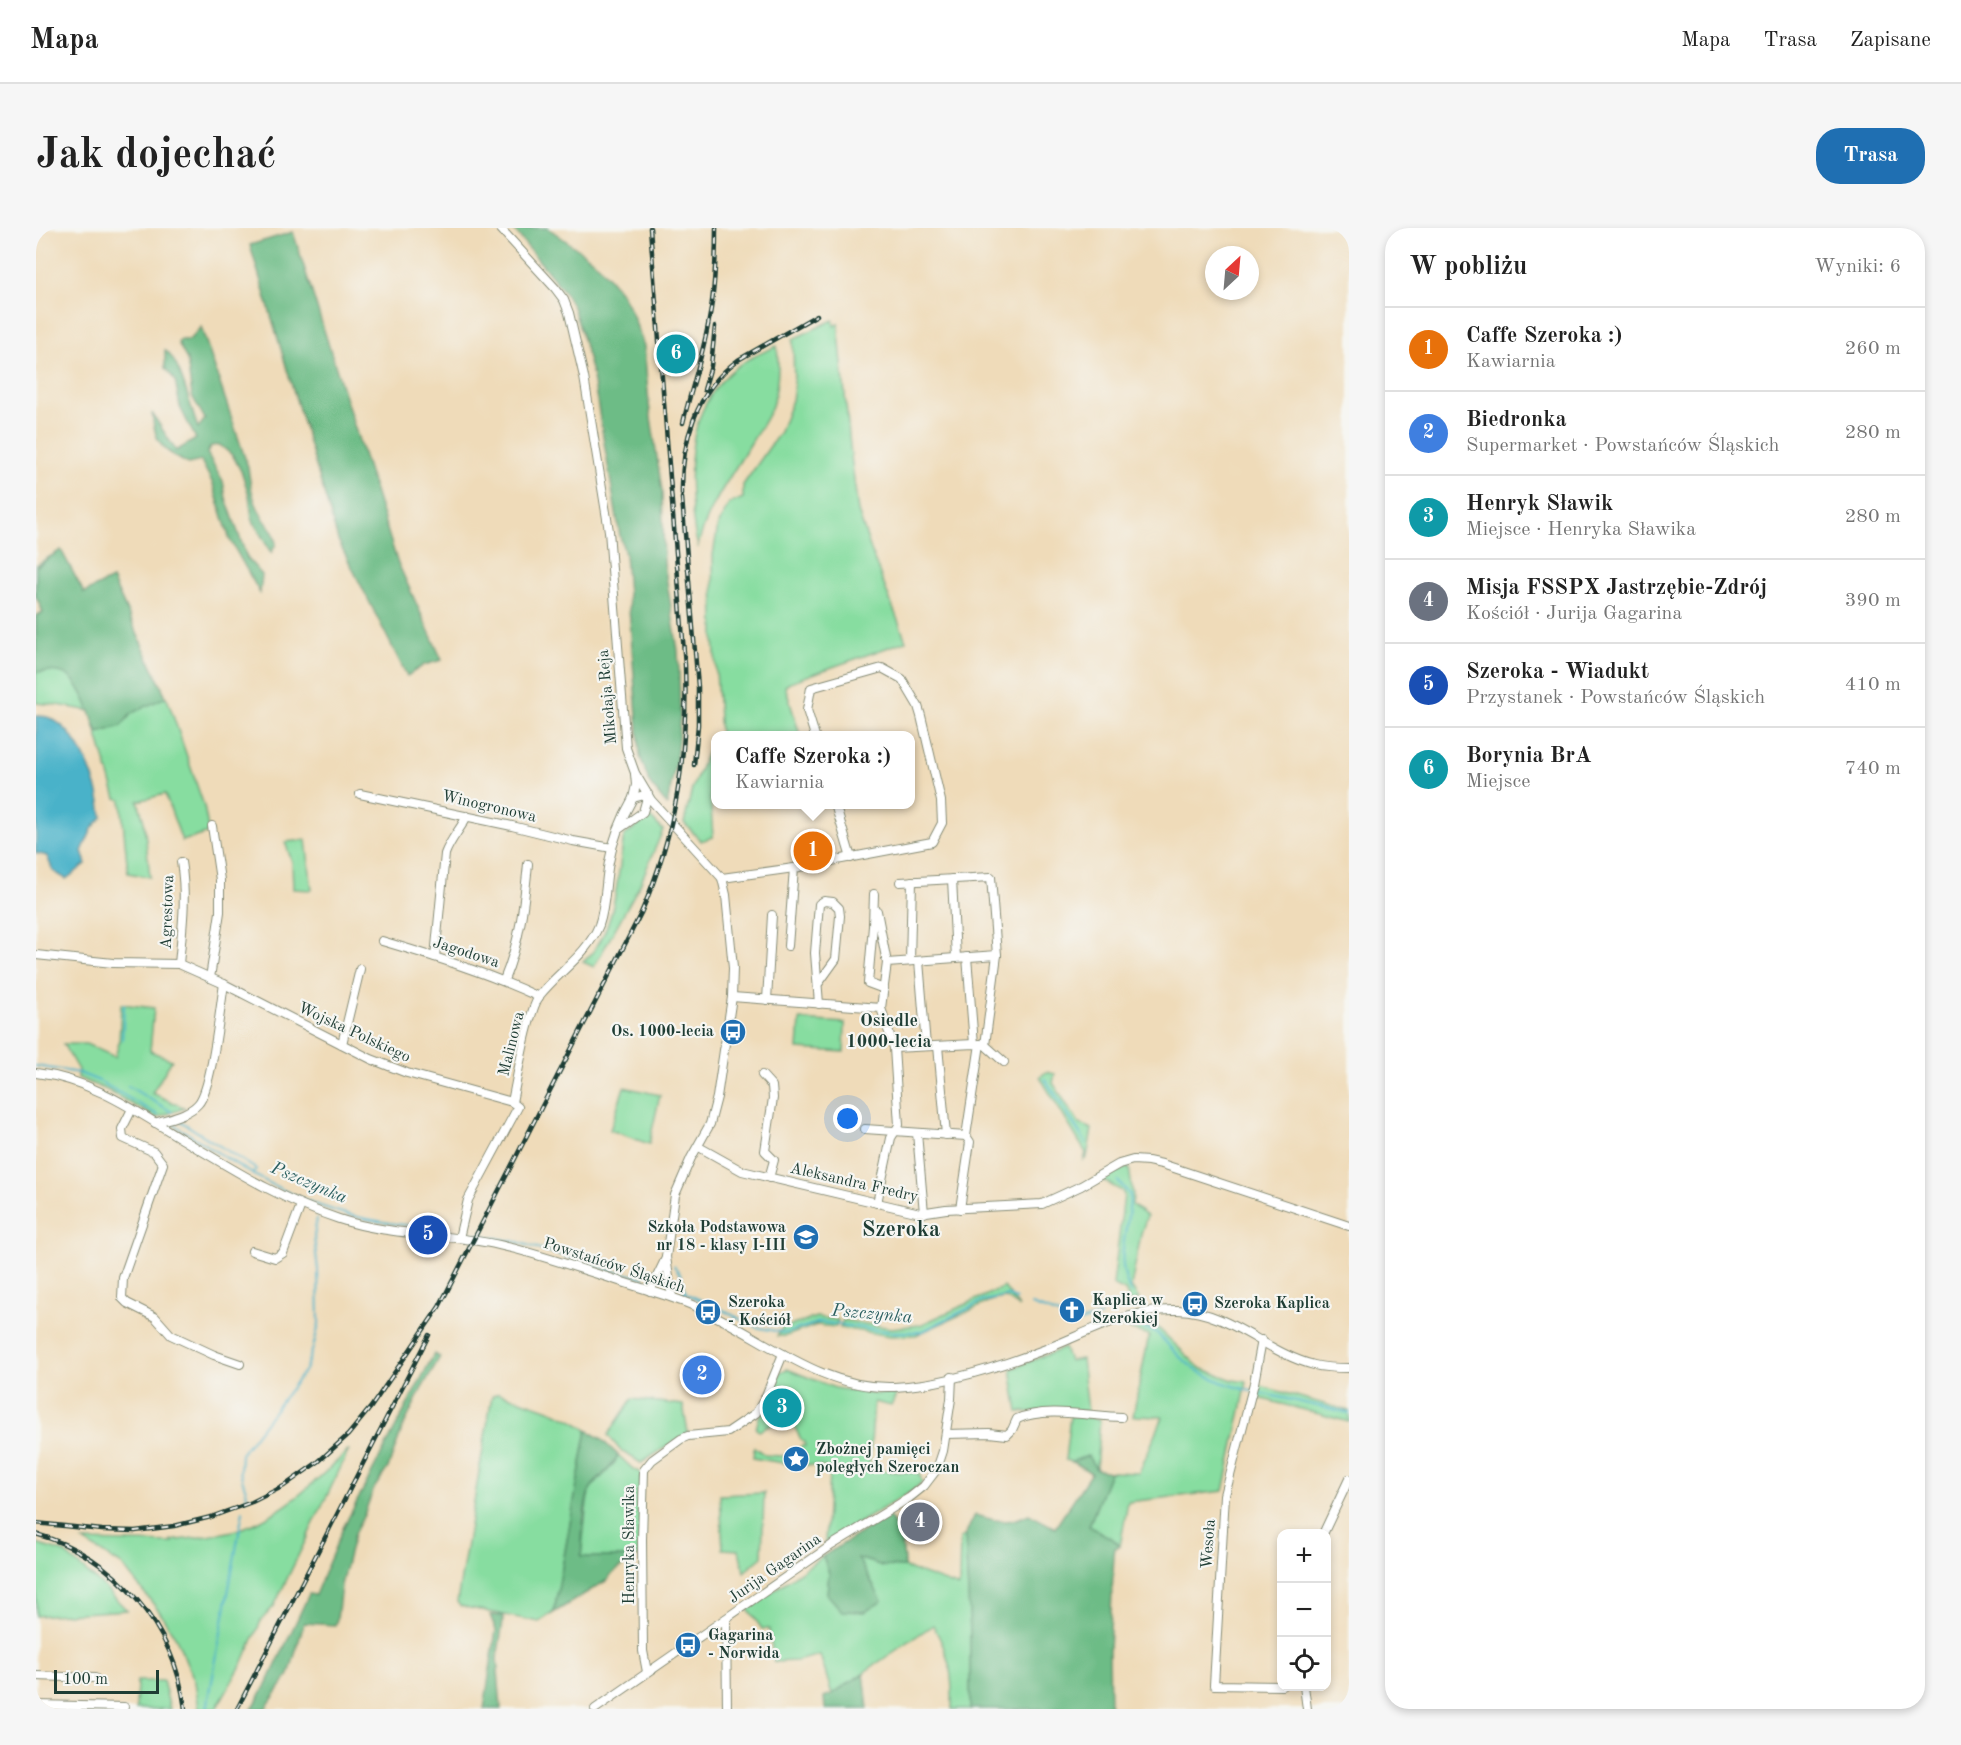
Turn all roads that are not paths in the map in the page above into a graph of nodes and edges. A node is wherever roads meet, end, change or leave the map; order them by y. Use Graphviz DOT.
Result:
graph roads {
  1 [pos="500,228"];
  2 [pos="814,731"];
  3 [pos="635,773"];
  4 [pos="360,794"];
  5 [pos="648,794"];
  6 [pos="633,798"];
  7 [pos="836,809"];
  8 [pos="643,812"];
  9 [pos="660,812"];
  10 [pos="467,816"];
  11 [pos="212,826"];
  12 [pos="620,829"];
  13 [pos="612,848"];
  14 [pos="851,858"];
  15 [pos="181,861"];
  16 [pos="528,864"];
  17 [pos="794,868"];
  18 [pos="722,878"];
  19 [pos="952,879"];
  20 [pos="912,881"];
  21 [pos="900,882"];
  22 [pos="772,915"];
  23 [pos="382,941"];
  24 [pos="788,946"];
  25 [pos="36,955"];
  26 [pos="998,955"];
  27 [pos="435,957"];
  28 [pos="967,957"];
  29 [pos="956,958"];
  30 [pos="914,961"];
  31 [pos="887,963"];
  32 [pos="179,964"];
  33 [pos="360,969"];
  34 [pos="210,978"];
  35 [pos="504,980"];
  36 [pos="224,984"];
  37 [pos="818,984"];
  38 [pos="884,989"];
  39 [pos="539,997"];
  40 [pos="732,997"];
  41 [pos="767,1000"];
  42 [pos="819,1004"];
  43 [pos="881,1008"];
  44 [pos="342,1044"];
  45 [pos="980,1044"];
  46 [pos="926,1046"];
  47 [pos="938,1046"];
  48 [pos="894,1048"];
  49 [pos="1004,1062"];
  50 [pos="36,1073"];
  51 [pos="762,1075"];
  52 [pos="512,1102"];
  53 [pos="132,1109"];
  54 [pos="155,1122"];
  55 [pos="865,1129"];
  56 [pos="895,1131"];
  57 [pos="917,1133"];
  58 [pos="946,1135"];
  59 [pos="966,1136"];
  60 [pos="699,1147"];
  61 [pos="769,1178"];
  62 [pos="877,1203"];
  63 [pos="301,1205"];
  64 [pos="960,1209"];
  65 [pos="924,1213"];
  66 [pos="1349,1226"];
  67 [pos="459,1238"];
  68 [pos="252,1251"];
  69 [pos="666,1257"];
  70 [pos="650,1291"];
  71 [pos="672,1298"];
  72 [pos="1262,1340"];
  73 [pos="783,1354"];
  74 [pos="240,1364"];
  75 [pos="1349,1368"];
  76 [pos="952,1377"];
  77 [pos="1120,1417"];
  78 [pos="946,1434"];
  79 [pos="1349,1479"];
  80 [pos="1325,1529"];
  81 [pos="726,1619"];
  82 [pos="647,1672"];
  83 [pos="36,1676"];
  84 [pos="95,1678"];
  85 [pos="1277,1686"];
  86 [pos="1305,1691"];
  87 [pos="36,1705"];
  88 [pos="124,1707"];
  89 [pos="595,1709"];
  90 [pos="727,1709"];
  91 [pos="1307,1709"];
  1 -- 3 [label="street, Mikołaja Reja"];
  2 -- 14 [label="street"];
  3 -- 5 [label="street, Mikołaja Reja"];
  3 -- 6 [label="street, Malinowa"];
  4 -- 10 [label="street, Winogronowa"];
  5 -- 6 [label="street"];
  5 -- 8 [label="street"];
  5 -- 9 [label="street, Mikołaja Reja"];
  6 -- 12 [label="street, Malinowa"];
  7 -- 14 [label="street"];
  8 -- 9 [label="street"];
  8 -- 12 [label="street"];
  9 -- 18 [label="street, Mikołaja Reja"];
  10 -- 13 [label="street, Winogronowa"];
  10 -- 27 [label="street"];
  11 -- 34 [label="street"];
  12 -- 13 [label="street, Malinowa"];
  13 -- 39 [label="street, Malinowa"];
  14 -- 17 [label="street"];
  15 -- 32 [label="street, Agrestowa"];
  16 -- 35 [label="street"];
  17 -- 18 [label="street"];
  17 -- 24 [label="street"];
  18 -- 40 [label="street"];
  19 -- 20 [label="street"];
  19 -- 26 [label="street"];
  19 -- 29 [label="street"];
  20 -- 21 [label="street"];
  20 -- 30 [label="street"];
  22 -- 41 [label="street"];
  23 -- 27 [label="street, Jagodowa"];
  25 -- 32 [label="street, Wojska Polskiego"];
  26 -- 28 [label="street"];
  26 -- 45 [label="street"];
  27 -- 35 [label="street, Jagodowa"];
  28 -- 29 [label="street"];
  28 -- 45 [label="street"];
  29 -- 30 [label="street"];
  30 -- 31 [label="street"];
  30 -- 46 [label="street"];
  31 -- 38 [label="street"];
  31 -- 38 [label="street"];
  32 -- 34 [label="street, Wojska Polskiego"];
  33 -- 44 [label="street"];
  34 -- 36 [label="street, Wojska Polskiego"];
  35 -- 39 [label="street, Jagodowa"];
  36 -- 44 [label="street, Wojska Polskiego"];
  36 -- 54 [label="street"];
  37 -- 37 [label="street"];
  37 -- 42 [label="street"];
  38 -- 43 [label="street"];
  39 -- 52 [label="street, Malinowa"];
  40 -- 41 [label="street"];
  40 -- 60 [label="street"];
  41 -- 42 [label="street"];
  42 -- 43 [label="street"];
  43 -- 48 [label="street"];
  44 -- 52 [label="street, Wojska Polskiego"];
  45 -- 47 [label="street"];
  45 -- 49 [label="street"];
  45 -- 59 [label="street"];
  46 -- 47 [label="street"];
  46 -- 48 [label="street"];
  47 -- 58 [label="street"];
  48 -- 56 [label="street"];
  50 -- 53 [label="street, Powstańców Śląskich"];
  51 -- 61 [label="street"];
  52 -- 67 [label="street, Malinowa"];
  53 -- 54 [label="street, Powstańców Śląskich"];
  53 -- 74 [label="street"];
  54 -- 63 [label="street, Powstańców Śląskich"];
  55 -- 56 [label="street"];
  56 -- 57 [label="street"];
  56 -- 62 [label="street"];
  57 -- 58 [label="street"];
  57 -- 65 [label="street"];
  58 -- 59 [label="street"];
  59 -- 64 [label="street"];
  60 -- 61 [label="street, Aleksandra Fredry"];
  60 -- 69 [label="street"];
  61 -- 62 [label="street, Aleksandra Fredry"];
  62 -- 65 [label="street, Aleksandra Fredry"];
  63 -- 67 [label="street, Powstańców Śląskich"];
  63 -- 68 [label="street"];
  64 -- 65 [label="street, Aleksandra Fredry"];
  64 -- 66 [label="street, Aleksandra Fredry"];
  67 -- 70 [label="street, Powstańców Śląskich"];
  69 -- 70 [label="street"];
  69 -- 71 [label="street"];
  70 -- 71 [label="street, Powstańców Śląskich"];
  71 -- 73 [label="street, Powstańców Śląskich"];
  72 -- 75 [label="street, Powstańców Śląskich"];
  72 -- 76 [label="street, Powstańców Śląskich"];
  72 -- 85 [label="street, Wesoła"];
  73 -- 76 [label="street, Powstańców Śląskich"];
  73 -- 82 [label="street, Henryka Sławika"];
  76 -- 78 [label="street, Jurija Gagarina"];
  77 -- 78 [label="street"];
  78 -- 81 [label="street, Jurija Gagarina"];
  79 -- 80 [label="street"];
  81 -- 82 [label="street, Jurija Gagarina"];
  81 -- 90 [label="street"];
  82 -- 89 [label="street, Jurija Gagarina"];
  83 -- 84 [label="street"];
  86 -- 91 [label="street"];
  87 -- 88 [label="street"];
}
